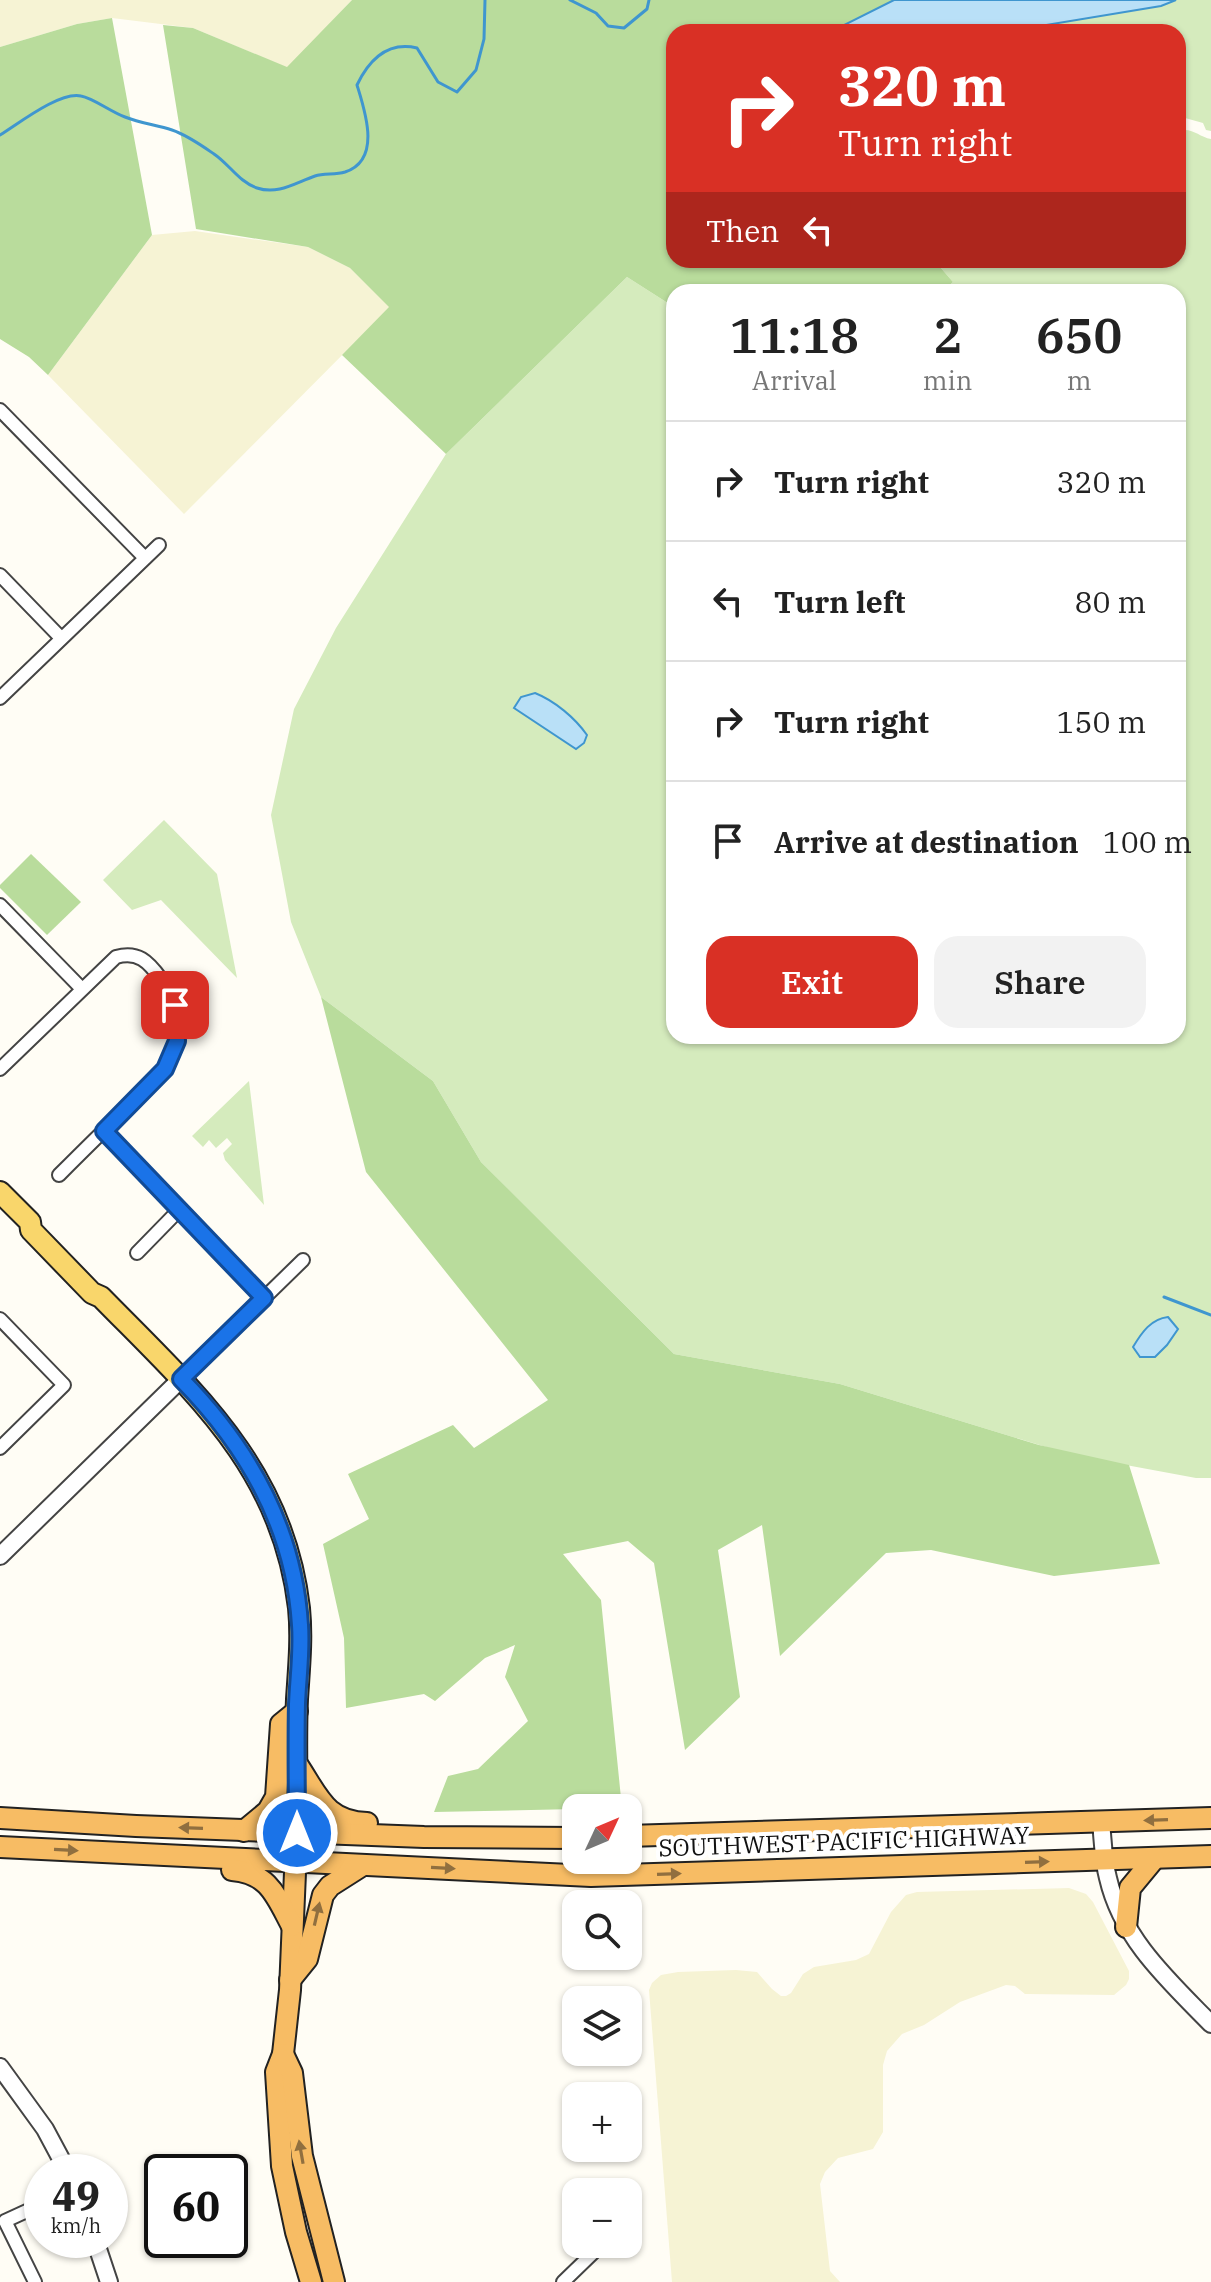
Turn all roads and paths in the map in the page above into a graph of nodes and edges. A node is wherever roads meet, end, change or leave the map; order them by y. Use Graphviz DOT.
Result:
graph roads {
  1 [pos="0,410"];
  2 [pos="159,545"];
  3 [pos="145,558"];
  4 [pos="0,575"];
  5 [pos="61,638"];
  6 [pos="0,698"];
  7 [pos="0,905"];
  8 [pos="82,989"];
  9 [pos="0,1069"];
  10 [pos="104,1131"];
  11 [pos="59,1175"];
  12 [pos="0,1192"];
  13 [pos="178,1211"];
  14 [pos="137,1253"];
  15 [pos="303,1260"];
  16 [pos="264,1298"];
  17 [pos="0,1319"];
  18 [pos="181,1379"];
  19 [pos="0,1448"];
  20 [pos="0,1556"];
  21 [pos="297,1711"];
  22 [pos="297,1764"];
  23 [pos="0,1818"];
  24 [pos="1211,1818"];
  25 [pos="1101,1822"];
  26 [pos="244,1831"];
  27 [pos="297,1833"];
  28 [pos="642,1836"];
  29 [pos="451,1838"];
  30 [pos="562,1838"];
  31 [pos="0,1847"];
  32 [pos="132,1854"];
  33 [pos="1211,1856"];
  34 [pos="1154,1859"];
  35 [pos="1104,1860"];
  36 [pos="296,1863"];
  37 [pos="365,1864"];
  38 [pos="293,1927"];
  39 [pos="1126,1927"];
  40 [pos="290,1980"];
  41 [pos="1211,2024"];
  42 [pos="283,2054"];
  43 [pos="0,2067"];
  44 [pos="58,2154"];
  45 [pos="283,2174"];
  46 [pos="24,2209"];
  47 [pos="3,2215"];
  48 [pos="327,2257"];
  49 [pos="101,2258"];
  50 [pos="588,2258"];
  51 [pos="35,2282"];
  52 [pos="109,2282"];
  53 [pos="311,2282"];
  54 [pos="334,2282"];
  55 [pos="563,2282"];
  1 -- 3 [label="street"];
  2 -- 3 [label="street"];
  3 -- 5 [label="street"];
  4 -- 5 [label="street"];
  5 -- 6 [label="street"];
  7 -- 8 [label="street"];
  8 -- 9 [label="street"];
  8 -- 10 [label="street"];
  10 -- 11 [label="street"];
  10 -- 13 [label="street"];
  12 -- 18 [label="main road"];
  13 -- 14 [label="street"];
  13 -- 16 [label="street"];
  15 -- 16 [label="street"];
  16 -- 18 [label="street"];
  17 -- 19 [label="street"];
  18 -- 20 [label="street"];
  18 -- 21 [label="main road"];
  21 -- 22 [label="main road"];
  21 -- 26 [label="highway"];
  22 -- 27 [label="main road"];
  22 -- 29 [label="highway"];
  26 -- 23 [label="highway, one-way"];
  24 -- 25 [label="highway, SOUTHWEST PACIFIC HIGHWAY, one-way"];
  25 -- 28 [label="highway, SOUTHWEST PACIFIC HIGHWAY"];
  25 -- 35 [label="street"];
  26 -- 27 [label="highway"];
  27 -- 29 [label="highway"];
  27 -- 36 [label="highway"];
  29 -- 30 [label="highway"];
  31 -- 32 [label="highway, SOUTHWEST PACIFIC HIGHWAY, one-way"];
  32 -- 36 [label="highway, SOUTHWEST PACIFIC HIGHWAY"];
  32 -- 38 [label="highway"];
  33 -- 34 [label="highway, SOUTHWEST PACIFIC HIGHWAY"];
  34 -- 35 [label="highway, SOUTHWEST PACIFIC HIGHWAY"];
  34 -- 39 [label="highway"];
  37 -- 35 [label="highway, SOUTHWEST PACIFIC HIGHWAY, one-way"];
  35 -- 39 [label="street"];
  36 -- 37 [label="highway, SOUTHWEST PACIFIC HIGHWAY"];
  36 -- 38 [label="highway"];
  40 -- 37 [label="highway, one-way"];
  38 -- 40 [label="highway"];
  39 -- 41 [label="street"];
  40 -- 42 [label="highway"];
  42 -- 45 [label="highway"];
  48 -- 42 [label="highway, one-way"];
  43 -- 44 [label="street"];
  45 -- 48 [label="highway"];
  45 -- 53 [label="highway"];
  46 -- 47 [label="street"];
  47 -- 51 [label="street"];
  48 -- 54 [label="highway"];
  49 -- 52 [label="street"];
  50 -- 55 [label="street"];
}
